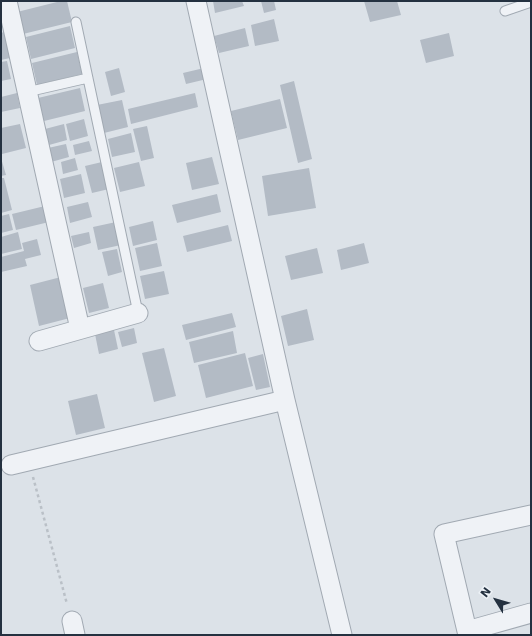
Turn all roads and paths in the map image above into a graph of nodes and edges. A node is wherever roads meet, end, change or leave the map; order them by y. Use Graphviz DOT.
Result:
graph roads {
  1 [pos="7,1"];
  2 [pos="196,1"];
  3 [pos="531,2"];
  4 [pos="505,11"];
  5 [pos="76,22"];
  6 [pos="88,78"];
  7 [pos="27,92"];
  8 [pos="138,313"];
  9 [pos="80,329"];
  10 [pos="39,341"];
  11 [pos="285,400"];
  12 [pos="20,463"];
  13 [pos="531,515"];
  14 [pos="531,613"];
  15 [pos="73,628"];
  16 [pos="342,635"];
  1 -- 7 [label="street"];
  2 -- 11 [label="street"];
  3 -- 4 [label="lane"];
  5 -- 6 [label="lane"];
  6 -- 7 [label="lane"];
  6 -- 8 [label="lane"];
  7 -- 9 [label="street"];
  8 -- 9 [label="street"];
  9 -- 10 [label="street"];
  11 -- 12 [label="street"];
  11 -- 16 [label="street"];
  12 -- 15 [label="path"];
  13 -- 14 [label="street"];
}
